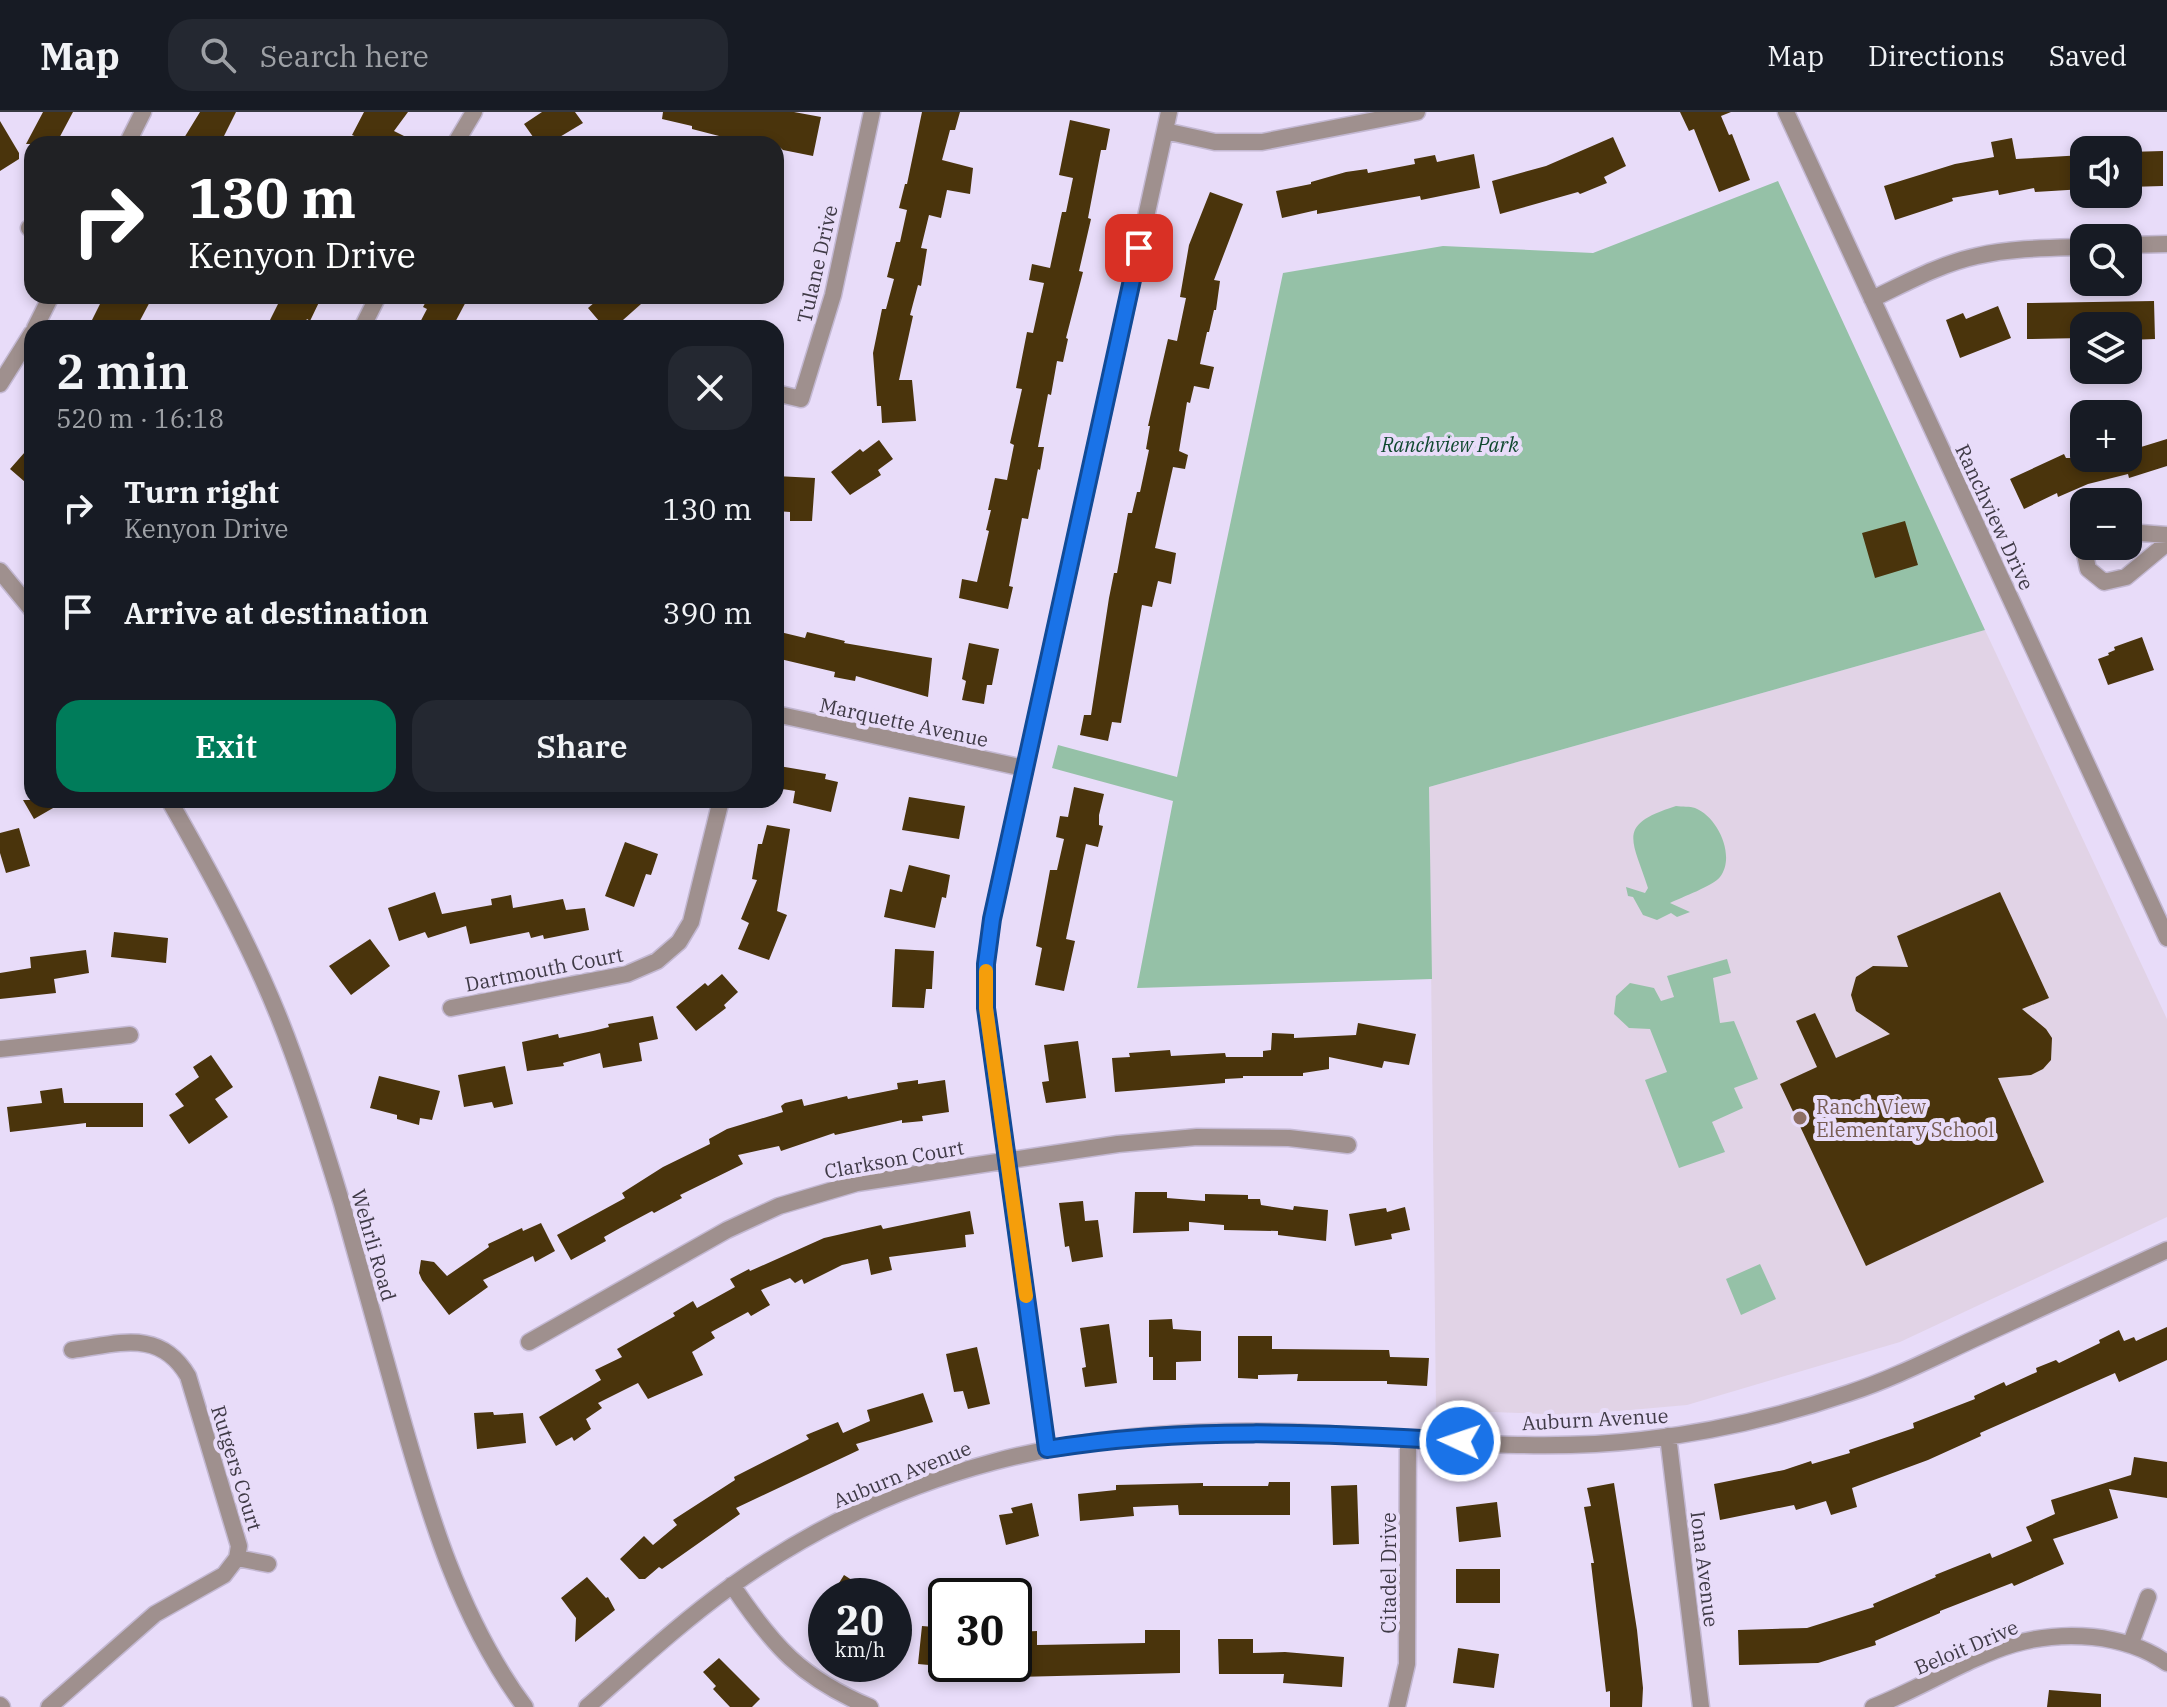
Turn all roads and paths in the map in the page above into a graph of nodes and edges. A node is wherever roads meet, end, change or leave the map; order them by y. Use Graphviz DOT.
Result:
graph roads {
  1 [pos="143,112"];
  2 [pos="474,112"];
  3 [pos="872,112"];
  4 [pos="1169,112"];
  5 [pos="1417,112"];
  6 [pos="1786,112"];
  7 [pos="1165,131"];
  8 [pos="131,136"];
  9 [pos="460,136"];
  10 [pos="2167,244"];
  11 [pos="2142,245"];
  12 [pos="2070,247"];
  13 [pos="1872,299"];
  14 [pos="24,345"];
  15 [pos="0,384"];
  16 [pos="784,395"];
  17 [pos="2142,533"];
  18 [pos="2167,535"];
  19 [pos="2167,543"];
  20 [pos="2086,560"];
  21 [pos="0,571"];
  22 [pos="24,600"];
  23 [pos="784,716"];
  24 [pos="1024,768"];
  25 [pos="174,808"];
  26 [pos="719,808"];
  27 [pos="2167,938"];
  28 [pos="451,1008"];
  29 [pos="130,1035"];
  30 [pos="0,1049"];
  31 [pos="1348,1145"];
  32 [pos="1007,1160"];
  33 [pos="2167,1250"];
  34 [pos="529,1342"];
  35 [pos="72,1350"];
  36 [pos="1668,1436"];
  37 [pos="1408,1438"];
  38 [pos="1047,1449"];
  39 [pos="237,1558"];
  40 [pos="268,1564"];
  41 [pos="732,1585"];
  42 [pos="2148,1597"];
  43 [pos="2131,1643"];
  44 [pos="2167,1663"];
  45 [pos="1902,1702"];
  46 [pos="49,1707"];
  47 [pos="525,1707"];
  48 [pos="587,1707"];
  49 [pos="870,1707"];
  50 [pos="1397,1707"];
  51 [pos="1701,1707"];
  52 [pos="1873,1707"];
  1 -- 8 [label="street"];
  2 -- 9 [label="street"];
  3 -- 16 [label="street, Tulane Drive"];
  4 -- 7 [label="street"];
  5 -- 7 [label="street"];
  6 -- 13 [label="street, Ranchview Drive"];
  7 -- 24 [label="street"];
  10 -- 11 [label="street"];
  12 -- 13 [label="street"];
  13 -- 27 [label="street, Ranchview Drive"];
  14 -- 15 [label="street"];
  17 -- 18 [label="street"];
  19 -- 20 [label="street"];
  21 -- 22 [label="street"];
  23 -- 24 [label="street, Marquette Avenue"];
  24 -- 32 [label="street"];
  25 -- 47 [label="street, Wehrli Road"];
  26 -- 28 [label="street, Dartmouth Court"];
  29 -- 30 [label="street"];
  31 -- 32 [label="street, Clarkson Court"];
  32 -- 34 [label="street, Clarkson Court"];
  32 -- 38 [label="street"];
  33 -- 36 [label="street, Auburn Avenue"];
  35 -- 39 [label="street, Rutgers Court"];
  36 -- 37 [label="street, Auburn Avenue"];
  36 -- 51 [label="street, Iona Avenue"];
  37 -- 38 [label="street, Auburn Avenue"];
  37 -- 50 [label="street, Citadel Drive"];
  38 -- 41 [label="street, Auburn Avenue"];
  39 -- 40 [label="street"];
  39 -- 46 [label="street, Rutgers Court"];
  41 -- 48 [label="street, Auburn Avenue"];
  41 -- 49 [label="street"];
  42 -- 43 [label="street"];
  43 -- 44 [label="street, Beloit Drive"];
  43 -- 45 [label="street, Beloit Drive"];
  45 -- 52 [label="street, Beloit Drive"];
}
